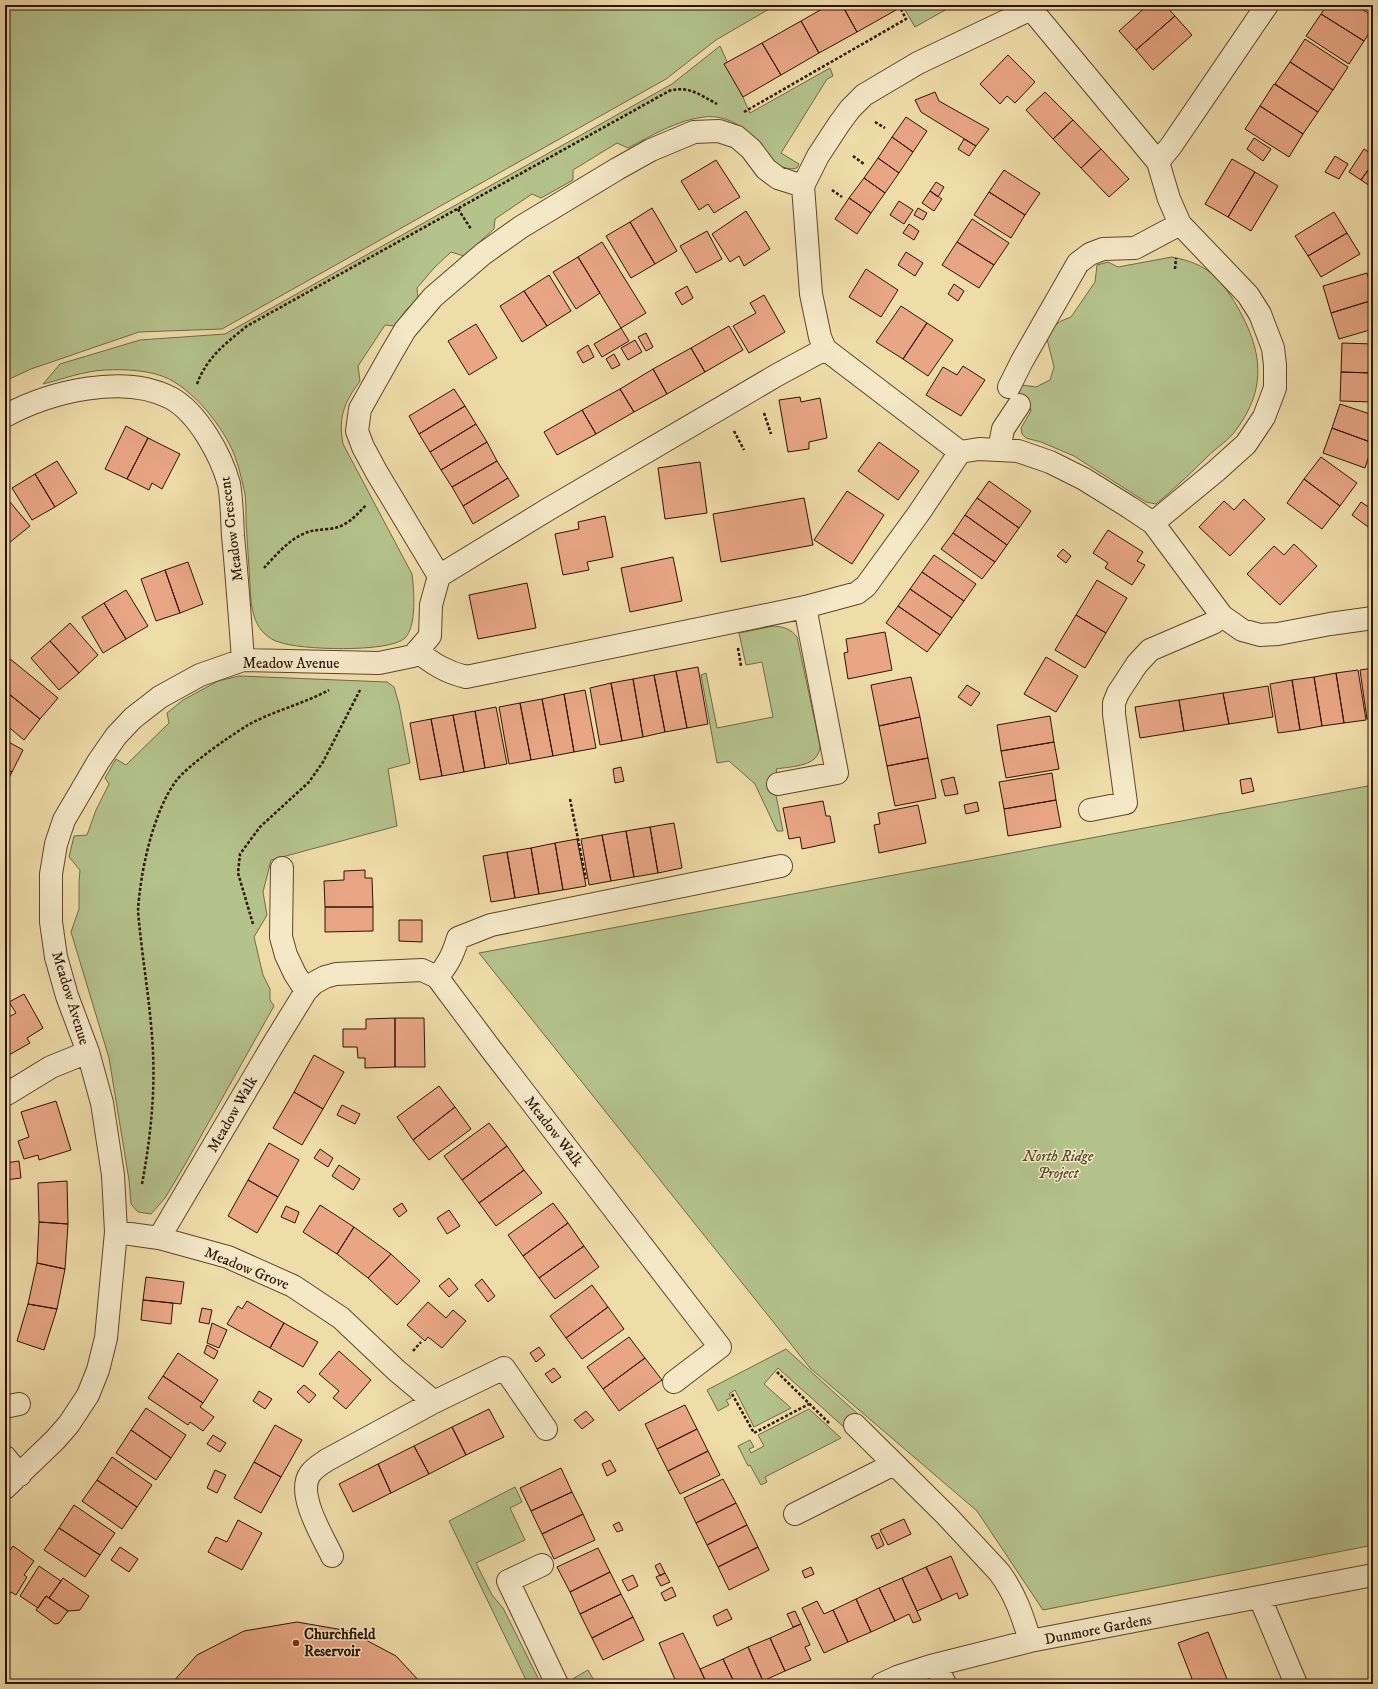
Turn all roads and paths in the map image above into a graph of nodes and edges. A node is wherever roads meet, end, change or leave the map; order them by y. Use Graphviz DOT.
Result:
graph roads {
  1 [pos="1267,5"];
  2 [pos="1034,7"];
  3 [pos="875,122"];
  4 [pos="885,128"];
  5 [pos="853,156"];
  6 [pos="1158,162"];
  7 [pos="864,164"];
  8 [pos="803,186"];
  9 [pos="832,190"];
  10 [pos="842,197"];
  11 [pos="1180,224"];
  12 [pos="825,349"];
  13 [pos="763,409"];
  14 [pos="5,416"];
  15 [pos="732,429"];
  16 [pos="771,434"];
  17 [pos="744,450"];
  18 [pos="999,450"];
  19 [pos="960,452"];
  20 [pos="368,503"];
  21 [pos="1152,523"];
  22 [pos="439,576"];
  23 [pos="238,588"];
  24 [pos="806,607"];
  25 [pos="1222,616"];
  26 [pos="1373,618"];
  27 [pos="415,653"];
  28 [pos="243,660"];
  29 [pos="378,663"];
  30 [pos="332,688"];
  31 [pos="778,784"];
  32 [pos="570,799"];
  33 [pos="1090,810"];
  34 [pos="781,866"];
  35 [pos="282,868"];
  36 [pos="591,904"];
  37 [pos="255,930"];
  38 [pos="437,977"];
  39 [pos="306,991"];
  40 [pos="88,1052"];
  41 [pos="5,1094"];
  42 [pos="141,1189"];
  43 [pos="116,1232"];
  44 [pos="159,1238"];
  45 [pos="421,1342"];
  46 [pos="410,1354"];
  47 [pos="777,1372"];
  48 [pos="674,1382"];
  49 [pos="732,1394"];
  50 [pos="434,1402"];
  51 [pos="809,1404"];
  52 [pos="830,1424"];
  53 [pos="855,1425"];
  54 [pos="546,1429"];
  55 [pos="5,1457"];
  56 [pos="894,1464"];
  57 [pos="13,1482"];
  58 [pos="795,1514"];
  59 [pos="332,1556"];
  60 [pos="542,1564"];
  61 [pos="1373,1575"];
  62 [pos="1260,1598"];
  63 [pos="1030,1642"];
  64 [pos="941,1674"];
  65 [pos="557,1684"];
  66 [pos="882,1684"];
  67 [pos="1296,1684"];
  1 -- 6 [label="street"];
  2 -- 6 [label="street"];
  2 -- 8 [label="street"];
  3 -- 4 [label="path"];
  5 -- 7 [label="path"];
  6 -- 11 [label="street"];
  8 -- 12 [label="street"];
  8 -- 22 [label="street"];
  9 -- 10 [label="path"];
  11 -- 18 [label="street"];
  11 -- 21 [label="street"];
  12 -- 19 [label="street"];
  12 -- 22 [label="street"];
  13 -- 16 [label="path"];
  14 -- 23 [label="street, Meadow Crescent"];
  15 -- 17 [label="path"];
  18 -- 19 [label="street"];
  18 -- 21 [label="street"];
  19 -- 24 [label="street"];
  20 -- 23 [label="path"];
  21 -- 25 [label="street"];
  22 -- 27 [label="street"];
  23 -- 28 [label="street, Meadow Crescent"];
  24 -- 27 [label="street"];
  24 -- 31 [label="street"];
  25 -- 26 [label="street"];
  25 -- 33 [label="street"];
  27 -- 29 [label="street, Meadow Avenue"];
  28 -- 29 [label="street, Meadow Avenue"];
  28 -- 40 [label="street, Meadow Avenue"];
  29 -- 37 [label="path"];
  30 -- 42 [label="path"];
  32 -- 36 [label="path"];
  34 -- 36 [label="street"];
  35 -- 39 [label="street"];
  36 -- 38 [label="street"];
  38 -- 39 [label="street, Meadow Walk"];
  38 -- 48 [label="street, Meadow Walk"];
  39 -- 44 [label="street, Meadow Walk"];
  40 -- 41 [label="street"];
  40 -- 43 [label="street, Meadow Avenue"];
  43 -- 44 [label="street, Meadow Grove"];
  43 -- 57 [label="street, Meadow Avenue"];
  44 -- 50 [label="street, Meadow Grove"];
  45 -- 46 [label="path"];
  47 -- 51 [label="path"];
  49 -- 51 [label="path"];
  50 -- 54 [label="street"];
  50 -- 59 [label="street"];
  51 -- 52 [label="path"];
  53 -- 56 [label="street"];
  55 -- 57 [label="street"];
  56 -- 58 [label="street"];
  56 -- 63 [label="street"];
  60 -- 65 [label="street"];
  61 -- 62 [label="street, Dunmore Gardens"];
  62 -- 63 [label="street, Dunmore Gardens"];
  62 -- 67 [label="street"];
  63 -- 64 [label="street, Dunmore Gardens"];
  64 -- 66 [label="street, Dunmore Gardens"];
}
